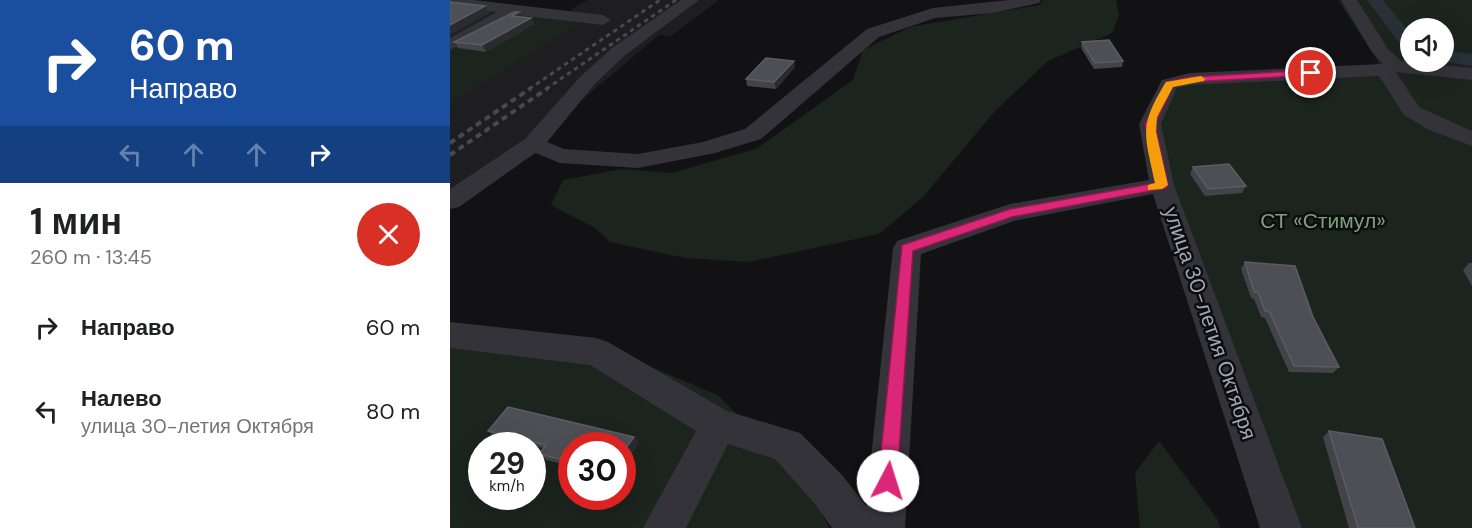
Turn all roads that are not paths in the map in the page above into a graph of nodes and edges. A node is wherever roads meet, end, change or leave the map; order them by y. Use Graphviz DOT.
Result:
graph roads {
  1 [pos="691,0"];
  2 [pos="1033,0"];
  3 [pos="1348,0"];
  4 [pos="450,2"];
  5 [pos="514,10"];
  6 [pos="603,20"];
  7 [pos="450,45"];
  8 [pos="1390,68"];
  9 [pos="1472,74"];
  10 [pos="1472,139"];
  11 [pos="533,144"];
  12 [pos="1162,185"];
  13 [pos="450,201"];
  14 [pos="450,335"];
  15 [pos="719,425"];
  16 [pos="664,528"];
  17 [pos="857,528"];
  18 [pos="884,528"];
  19 [pos="1281,528"];
  1 -- 11 [label="street"];
  2 -- 11 [label="street"];
  3 -- 8 [label="street"];
  4 -- 5 [label="street"];
  5 -- 6 [label="street"];
  5 -- 7 [label="street"];
  8 -- 9 [label="street"];
  8 -- 10 [label="street"];
  8 -- 12 [label="street, улица 30-летия Октября"];
  11 -- 13 [label="street"];
  12 -- 18 [label="street"];
  12 -- 19 [label="street, улица 30-летия Октября"];
  14 -- 15 [label="street"];
  15 -- 16 [label="street"];
  15 -- 17 [label="street"];
}
